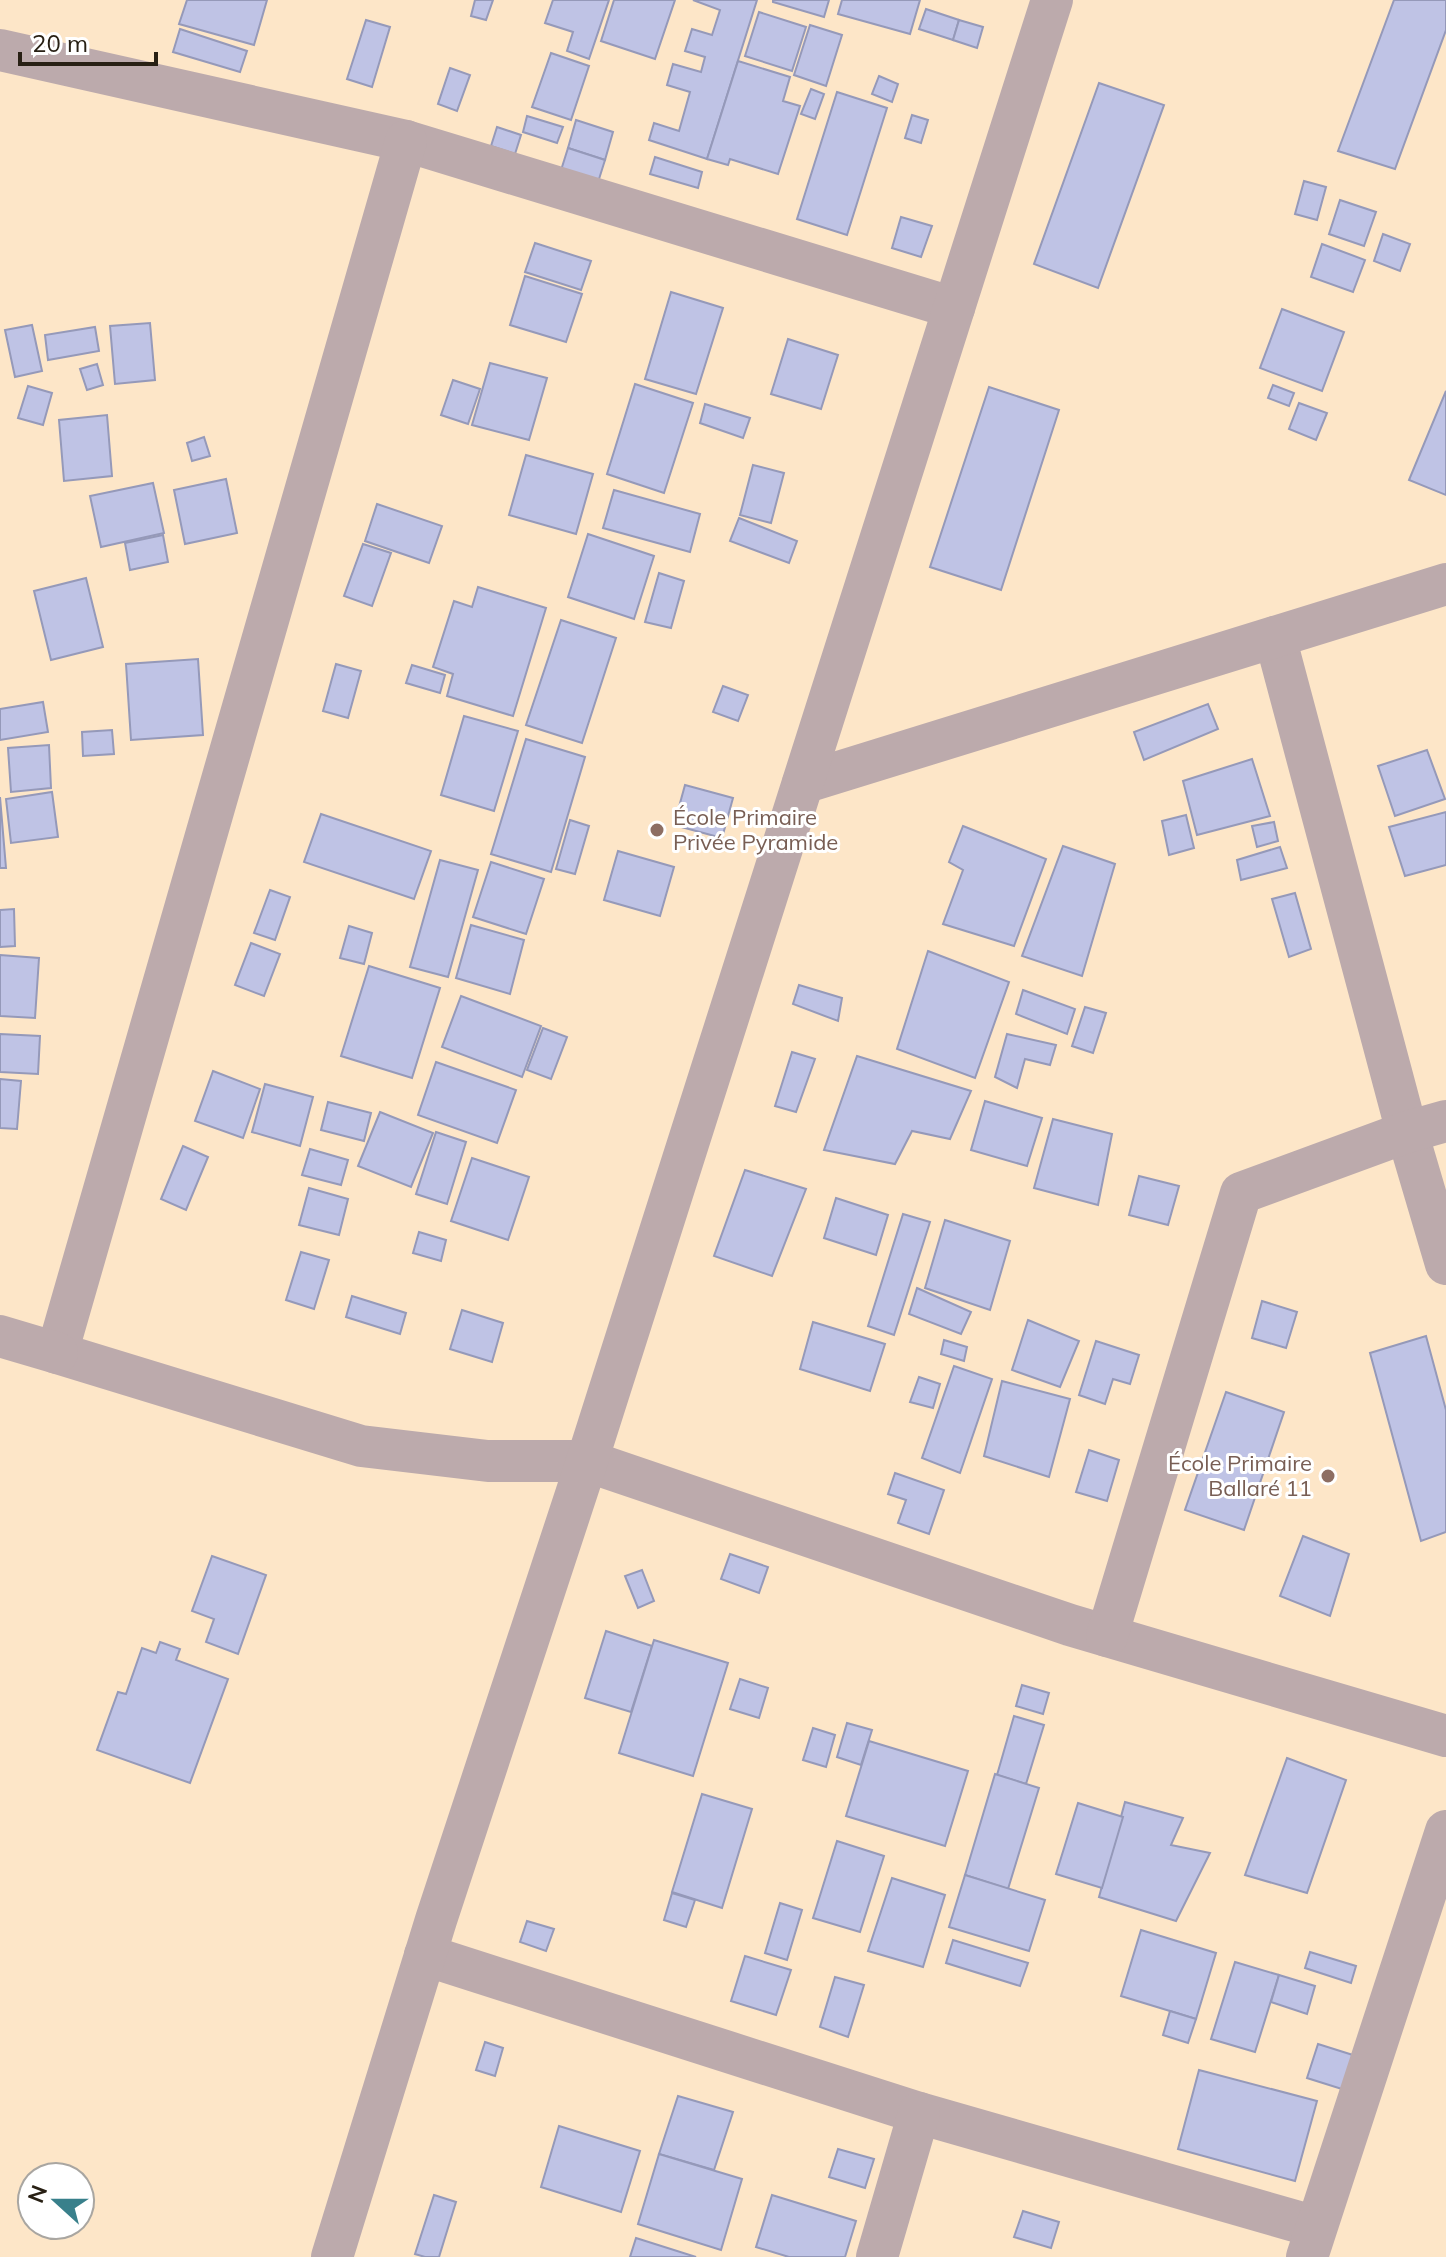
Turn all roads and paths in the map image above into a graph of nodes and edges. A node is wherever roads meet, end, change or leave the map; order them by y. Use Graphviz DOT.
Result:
graph roads {
  1 [pos="1052,0"];
  2 [pos="0,50"];
  3 [pos="406,141"];
  4 [pos="954,308"];
  5 [pos="1446,584"];
  6 [pos="1275,637"];
  7 [pos="803,783"];
  8 [pos="1427,1126"];
  9 [pos="1446,1264"];
  10 [pos="0,1336"];
  11 [pos="57,1353"];
  12 [pos="587,1461"];
  13 [pos="1107,1636"];
  14 [pos="1446,1736"];
  15 [pos="1446,1831"];
  16 [pos="425,1955"];
  17 [pos="919,2113"];
  18 [pos="1312,2242"];
  19 [pos="332,2257"];
  20 [pos="877,2257"];
  1 -- 4 [label="street"];
  2 -- 3 [label="street"];
  3 -- 4 [label="street"];
  3 -- 11 [label="street"];
  4 -- 7 [label="street"];
  5 -- 6 [label="street"];
  6 -- 7 [label="street"];
  6 -- 8 [label="street"];
  7 -- 12 [label="street"];
  8 -- 9 [label="street"];
  8 -- 13 [label="street"];
  10 -- 11 [label="street"];
  11 -- 12 [label="street"];
  12 -- 13 [label="street"];
  12 -- 16 [label="street"];
  13 -- 14 [label="street"];
  15 -- 18 [label="street"];
  16 -- 17 [label="street"];
  16 -- 19 [label="street"];
  17 -- 18 [label="street"];
  17 -- 20 [label="street"];
}
